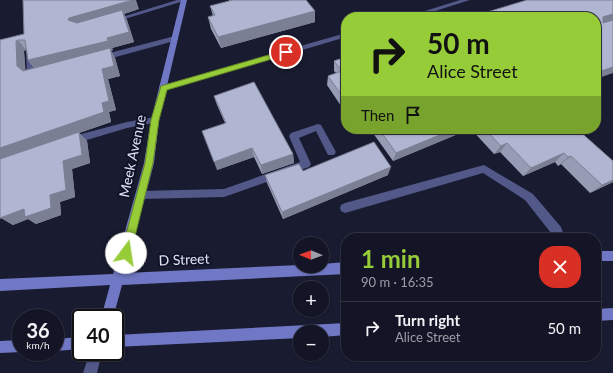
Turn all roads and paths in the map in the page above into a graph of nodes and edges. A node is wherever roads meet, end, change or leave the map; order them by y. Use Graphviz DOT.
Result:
graph roads {
  1 [pos="184,0"];
  2 [pos="467,0"];
  3 [pos="425,12"];
  4 [pos="103,23"];
  5 [pos="341,36"];
  6 [pos="175,38"];
  7 [pos="29,53"];
  8 [pos="89,61"];
  9 [pos="46,72"];
  10 [pos="164,88"];
  11 [pos="155,120"];
  12 [pos="61,144"];
  13 [pos="331,152"];
  14 [pos="141,196"];
  15 [pos="345,208"];
  16 [pos="558,233"];
  17 [pos="601,256"];
  18 [pos="613,256"];
  19 [pos="341,268"];
  20 [pos="119,278"];
  21 [pos="0,285"];
  22 [pos="110,309"];
  23 [pos="613,314"];
  24 [pos="601,315"];
  25 [pos="341,329"];
  26 [pos="124,341"];
  27 [pos="12,346"];
  28 [pos="0,347"];
  29 [pos="93,361"];
  30 [pos="90,373"];
  1 -- 4 [label="street"];
  1 -- 6 [label="main road, Meek Avenue"];
  2 -- 3 [label="street"];
  5 -- 10 [label="street"];
  6 -- 8 [label="street"];
  6 -- 10 [label="main road, Meek Avenue"];
  7 -- 9 [label="street"];
  10 -- 11 [label="main road, Meek Avenue"];
  11 -- 12 [label="street"];
  11 -- 14 [label="main road, Meek Avenue"];
  13 -- 14 [label="street"];
  14 -- 20 [label="main road, Meek Avenue"];
  15 -- 16 [label="street"];
  17 -- 18 [label="main road"];
  19 -- 20 [label="main road, D Street"];
  20 -- 21 [label="main road, D Street"];
  20 -- 22 [label="main road, Meek Avenue"];
  23 -- 24 [label="main road"];
  25 -- 26 [label="main road"];
  27 -- 28 [label="main road"];
  29 -- 30 [label="street"];
}
